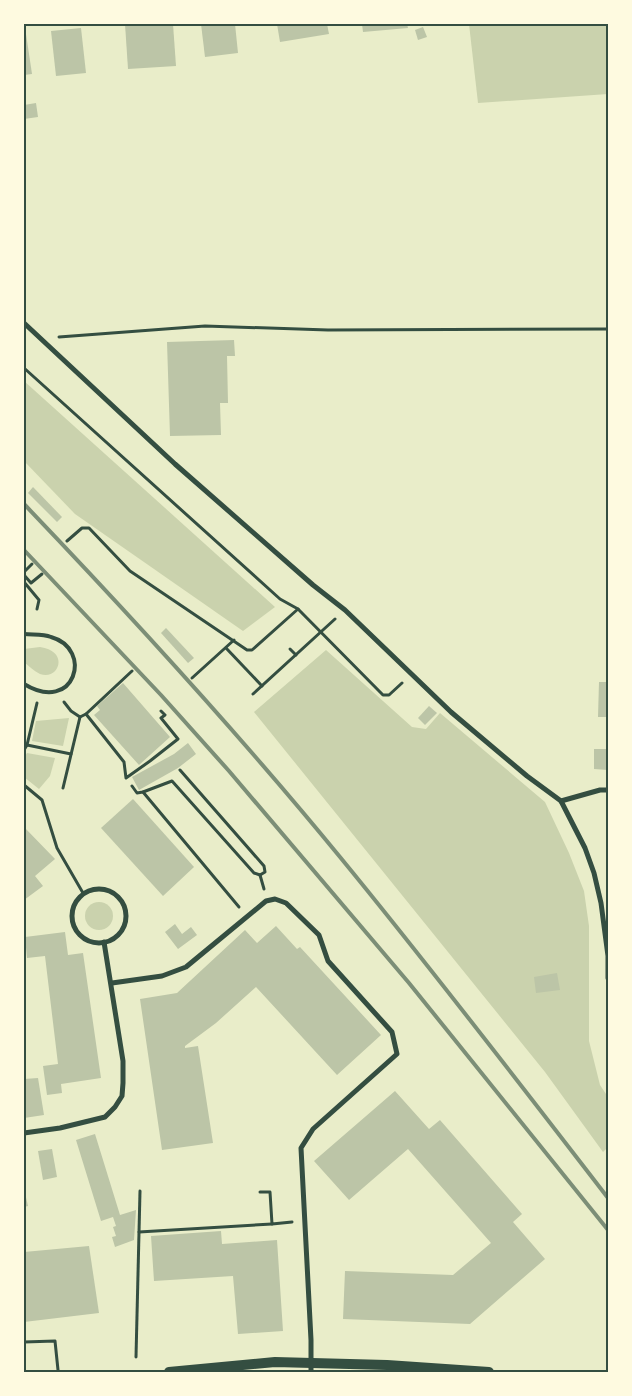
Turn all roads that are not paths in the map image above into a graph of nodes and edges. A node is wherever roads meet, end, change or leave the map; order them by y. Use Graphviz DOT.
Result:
graph roads {
  1 [pos="24,323"];
  2 [pos="24,634"];
  3 [pos="24,684"];
  4 [pos="608,790"];
  5 [pos="561,801"];
  6 [pos="104,942"];
  7 [pos="608,956"];
  8 [pos="608,978"];
  9 [pos="112,982"];
  10 [pos="24,1133"];
  11 [pos="311,1368"];
  12 [pos="169,1372"];
  13 [pos="489,1372"];
  1 -- 5 [label="street"];
  2 -- 3 [label="lane"];
  4 -- 5 [label="street"];
  5 -- 7 [label="street"];
  6 -- 6 [label="street"];
  6 -- 9 [label="street"];
  7 -- 8 [label="street"];
  9 -- 10 [label="street"];
  9 -- 11 [label="street"];
  11 -- 12 [label="main road"];
  11 -- 13 [label="main road"];
}
